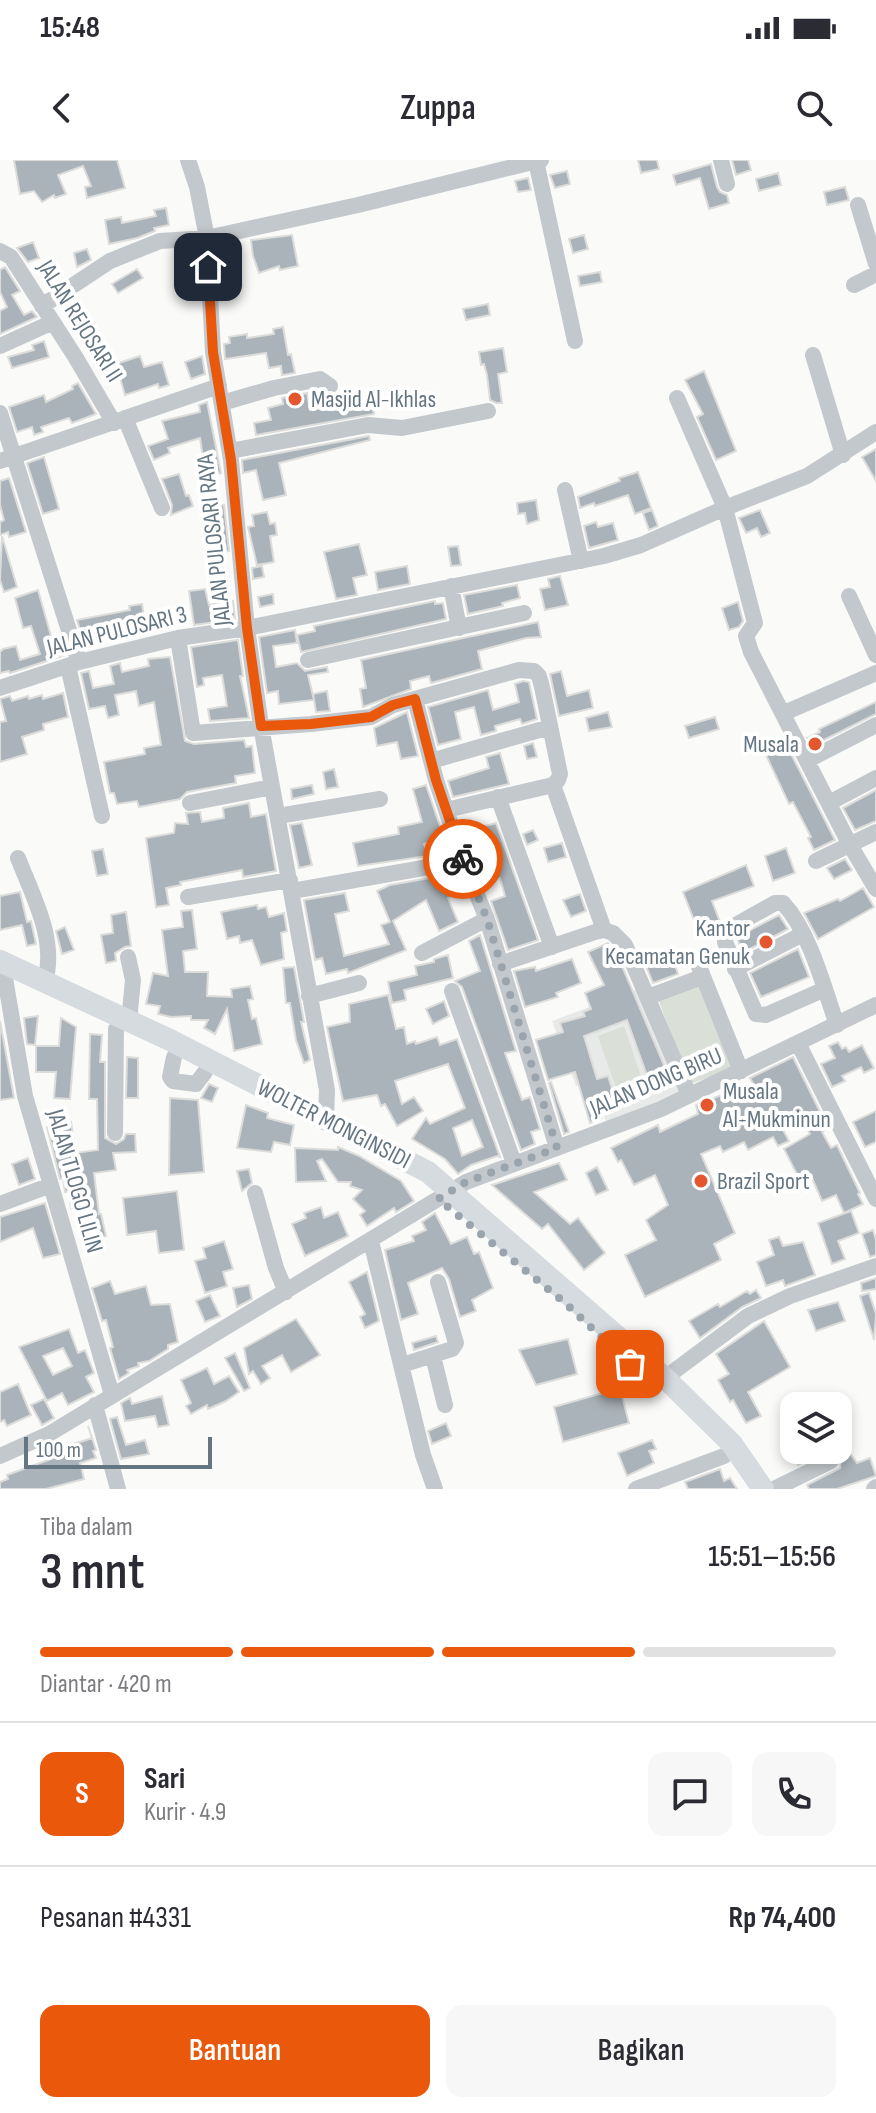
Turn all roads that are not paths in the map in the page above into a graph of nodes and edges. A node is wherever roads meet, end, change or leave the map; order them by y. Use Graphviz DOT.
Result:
graph roads {
  1 [pos="188,160"];
  2 [pos="721,160"];
  3 [pos="539,161"];
  4 [pos="495,165"];
  5 [pos="727,184"];
  6 [pos="858,205"];
  7 [pos="207,238"];
  8 [pos="0,251"];
  9 [pos="876,264"];
  10 [pos="876,274"];
  11 [pos="854,285"];
  12 [pos="42,306"];
  13 [pos="53,322"];
  14 [pos="575,341"];
  15 [pos="0,346"];
  16 [pos="813,355"];
  17 [pos="330,386"];
  18 [pos="220,395"];
  19 [pos="677,398"];
  20 [pos="488,411"];
  21 [pos="0,413"];
  22 [pos="120,420"];
  23 [pos="876,432"];
  24 [pos="230,451"];
  25 [pos="843,455"];
  26 [pos="7,458"];
  27 [pos="565,490"];
  28 [pos="162,508"];
  29 [pos="725,508"];
  30 [pos="581,561"];
  31 [pos="451,586"];
  32 [pos="849,596"];
  33 [pos="524,613"];
  34 [pos="247,628"];
  35 [pos="459,628"];
  36 [pos="178,638"];
  37 [pos="876,655"];
  38 [pos="308,660"];
  39 [pos="73,664"];
  40 [pos="876,673"];
  41 [pos="0,688"];
  42 [pos="415,699"];
  43 [pos="784,713"];
  44 [pos="876,725"];
  45 [pos="261,726"];
  46 [pos="550,727"];
  47 [pos="808,760"];
  48 [pos="431,761"];
  49 [pos="876,778"];
  50 [pos="553,785"];
  51 [pos="272,787"];
  52 [pos="498,797"];
  53 [pos="380,799"];
  54 [pos="190,803"];
  55 [pos="829,803"];
  56 [pos="446,810"];
  57 [pos="102,816"];
  58 [pos="278,816"];
  59 [pos="876,832"];
  60 [pos="850,845"];
  61 [pos="18,858"];
  62 [pos="463,861"];
  63 [pos="816,861"];
  64 [pos="291,885"];
  65 [pos="876,889"];
  66 [pos="188,897"];
  67 [pos="487,919"];
  68 [pos="604,930"];
  69 [pos="803,934"];
  70 [pos="552,947"];
  71 [pos="422,953"];
  72 [pos="128,957"];
  73 [pos="500,964"];
  74 [pos="735,969"];
  75 [pos="2,971"];
  76 [pos="45,982"];
  77 [pos="359,983"];
  78 [pos="825,989"];
  79 [pos="452,991"];
  80 [pos="309,996"];
  81 [pos="648,997"];
  82 [pos="876,1005"];
  83 [pos="122,1025"];
  84 [pos="837,1025"];
  85 [pos="798,1043"];
  86 [pos="168,1049"];
  87 [pos="741,1071"];
  88 [pos="689,1095"];
  89 [pos="326,1119"];
  90 [pos="115,1133"];
  91 [pos="557,1148"];
  92 [pos="514,1163"];
  93 [pos="51,1185"];
  94 [pos="255,1193"];
  95 [pos="444,1195"];
  96 [pos="876,1199"];
  97 [pos="0,1204"];
  98 [pos="371,1241"];
  99 [pos="876,1266"];
  100 [pos="438,1282"];
  101 [pos="286,1292"];
  102 [pos="433,1356"];
  103 [pos="402,1365"];
  104 [pos="665,1378"];
  105 [pos="112,1395"];
  106 [pos="95,1405"];
  107 [pos="445,1405"];
  108 [pos="0,1456"];
  109 [pos="724,1456"];
  110 [pos="825,1464"];
  111 [pos="118,1489"];
  112 [pos="435,1489"];
  113 [pos="636,1489"];
  114 [pos="750,1489"];
  115 [pos="763,1489"];
  116 [pos="774,1489"];
  1 -- 7 [label="street, JALAN PULOSARI RAYA"];
  2 -- 5 [label="street"];
  3 -- 4 [label="street"];
  3 -- 14 [label="street"];
  4 -- 7 [label="street"];
  6 -- 9 [label="street"];
  7 -- 12 [label="street"];
  7 -- 18 [label="street, JALAN PULOSARI RAYA"];
  8 -- 12 [label="street, JALAN REJOSARI II"];
  10 -- 11 [label="street"];
  12 -- 13 [label="street, JALAN REJOSARI II"];
  13 -- 15 [label="street"];
  13 -- 22 [label="street, JALAN REJOSARI II"];
  16 -- 25 [label="street"];
  17 -- 18 [label="street"];
  18 -- 22 [label="street"];
  18 -- 24 [label="street, JALAN PULOSARI RAYA"];
  19 -- 29 [label="street"];
  20 -- 24 [label="street"];
  21 -- 26 [label="street"];
  22 -- 26 [label="street"];
  22 -- 28 [label="street, JALAN REJOSARI II"];
  23 -- 25 [label="street, JALAN PULOSARI 3"];
  24 -- 34 [label="street, JALAN PULOSARI RAYA"];
  25 -- 29 [label="street, JALAN PULOSARI 3"];
  26 -- 39 [label="street"];
  27 -- 30 [label="street"];
  29 -- 30 [label="street, JALAN PULOSARI 3"];
  29 -- 43 [label="street"];
  30 -- 31 [label="street, JALAN PULOSARI 3"];
  31 -- 34 [label="street, JALAN PULOSARI 3"];
  31 -- 35 [label="street"];
  32 -- 37 [label="street"];
  33 -- 35 [label="street"];
  34 -- 36 [label="street, JALAN PULOSARI 3"];
  34 -- 45 [label="street, JALAN PULOSARI RAYA"];
  35 -- 38 [label="street"];
  36 -- 39 [label="street, JALAN PULOSARI 3"];
  36 -- 45 [label="street"];
  39 -- 41 [label="street, JALAN PULOSARI 3"];
  39 -- 57 [label="street"];
  40 -- 43 [label="street"];
  42 -- 45 [label="street"];
  42 -- 46 [label="street"];
  42 -- 48 [label="street"];
  43 -- 47 [label="street"];
  44 -- 47 [label="street"];
  45 -- 51 [label="street, JALAN PULOSARI RAYA"];
  46 -- 48 [label="street"];
  46 -- 50 [label="street"];
  47 -- 55 [label="street"];
  48 -- 56 [label="street"];
  49 -- 55 [label="street"];
  50 -- 52 [label="street"];
  50 -- 68 [label="street"];
  51 -- 54 [label="street"];
  51 -- 58 [label="street, JALAN PULOSARI RAYA"];
  52 -- 56 [label="street"];
  52 -- 70 [label="street"];
  53 -- 58 [label="street"];
  55 -- 60 [label="street"];
  56 -- 62 [label="street"];
  58 -- 64 [label="street, JALAN PULOSARI RAYA"];
  59 -- 60 [label="street"];
  60 -- 63 [label="street"];
  60 -- 65 [label="street"];
  61 -- 76 [label="street"];
  62 -- 64 [label="street"];
  62 -- 67 [label="street"];
  64 -- 66 [label="street"];
  64 -- 80 [label="street, JALAN PULOSARI RAYA"];
  67 -- 71 [label="street"];
  67 -- 73 [label="street"];
  68 -- 70 [label="street"];
  68 -- 81 [label="street"];
  69 -- 74 [label="street"];
  69 -- 74 [label="street"];
  69 -- 78 [label="street"];
  70 -- 73 [label="street"];
  72 -- 83 [label="street"];
  73 -- 91 [label="street"];
  74 -- 78 [label="street"];
  75 -- 76 [label="main road"];
  75 -- 83 [label="main road"];
  75 -- 93 [label="street, JALAN TLOGO LILIN"];
  76 -- 83 [label="main road"];
  77 -- 80 [label="street"];
  78 -- 84 [label="street"];
  79 -- 92 [label="street"];
  80 -- 89 [label="street, JALAN PULOSARI RAYA"];
  81 -- 87 [label="street"];
  81 -- 88 [label="street"];
  82 -- 84 [label="street, JALAN DONG BIRU"];
  83 -- 86 [label="main road"];
  83 -- 90 [label="street"];
  84 -- 85 [label="street, JALAN DONG BIRU"];
  85 -- 87 [label="street, JALAN DONG BIRU"];
  85 -- 96 [label="street"];
  86 -- 89 [label="main road, WOLTER MONGINSIDI"];
  86 -- 95 [label="main road, WOLTER MONGINSIDI"];
  87 -- 88 [label="street, JALAN DONG BIRU"];
  88 -- 91 [label="street, JALAN DONG BIRU"];
  89 -- 95 [label="main road, WOLTER MONGINSIDI"];
  91 -- 92 [label="street, JALAN DONG BIRU"];
  92 -- 95 [label="street, JALAN DONG BIRU"];
  93 -- 97 [label="street"];
  93 -- 105 [label="street, JALAN TLOGO LILIN"];
  94 -- 101 [label="street"];
  95 -- 98 [label="street, JALAN DONG BIRU"];
  95 -- 104 [label="main road, WOLTER MONGINSIDI"];
  95 -- 109 [label="main road, WOLTER MONGINSIDI"];
  98 -- 101 [label="street, JALAN DONG BIRU"];
  98 -- 103 [label="street"];
  99 -- 104 [label="street"];
  100 -- 102 [label="street"];
  101 -- 105 [label="street, JALAN DONG BIRU"];
  102 -- 103 [label="street"];
  102 -- 107 [label="street"];
  103 -- 112 [label="street"];
  104 -- 115 [label="main road, WOLTER MONGINSIDI"];
  105 -- 106 [label="street, JALAN DONG BIRU"];
  106 -- 108 [label="street, JALAN DONG BIRU"];
  106 -- 111 [label="street"];
  109 -- 113 [label="street"];
  109 -- 114 [label="main road, WOLTER MONGINSIDI"];
  110 -- 116 [label="street"];
}
